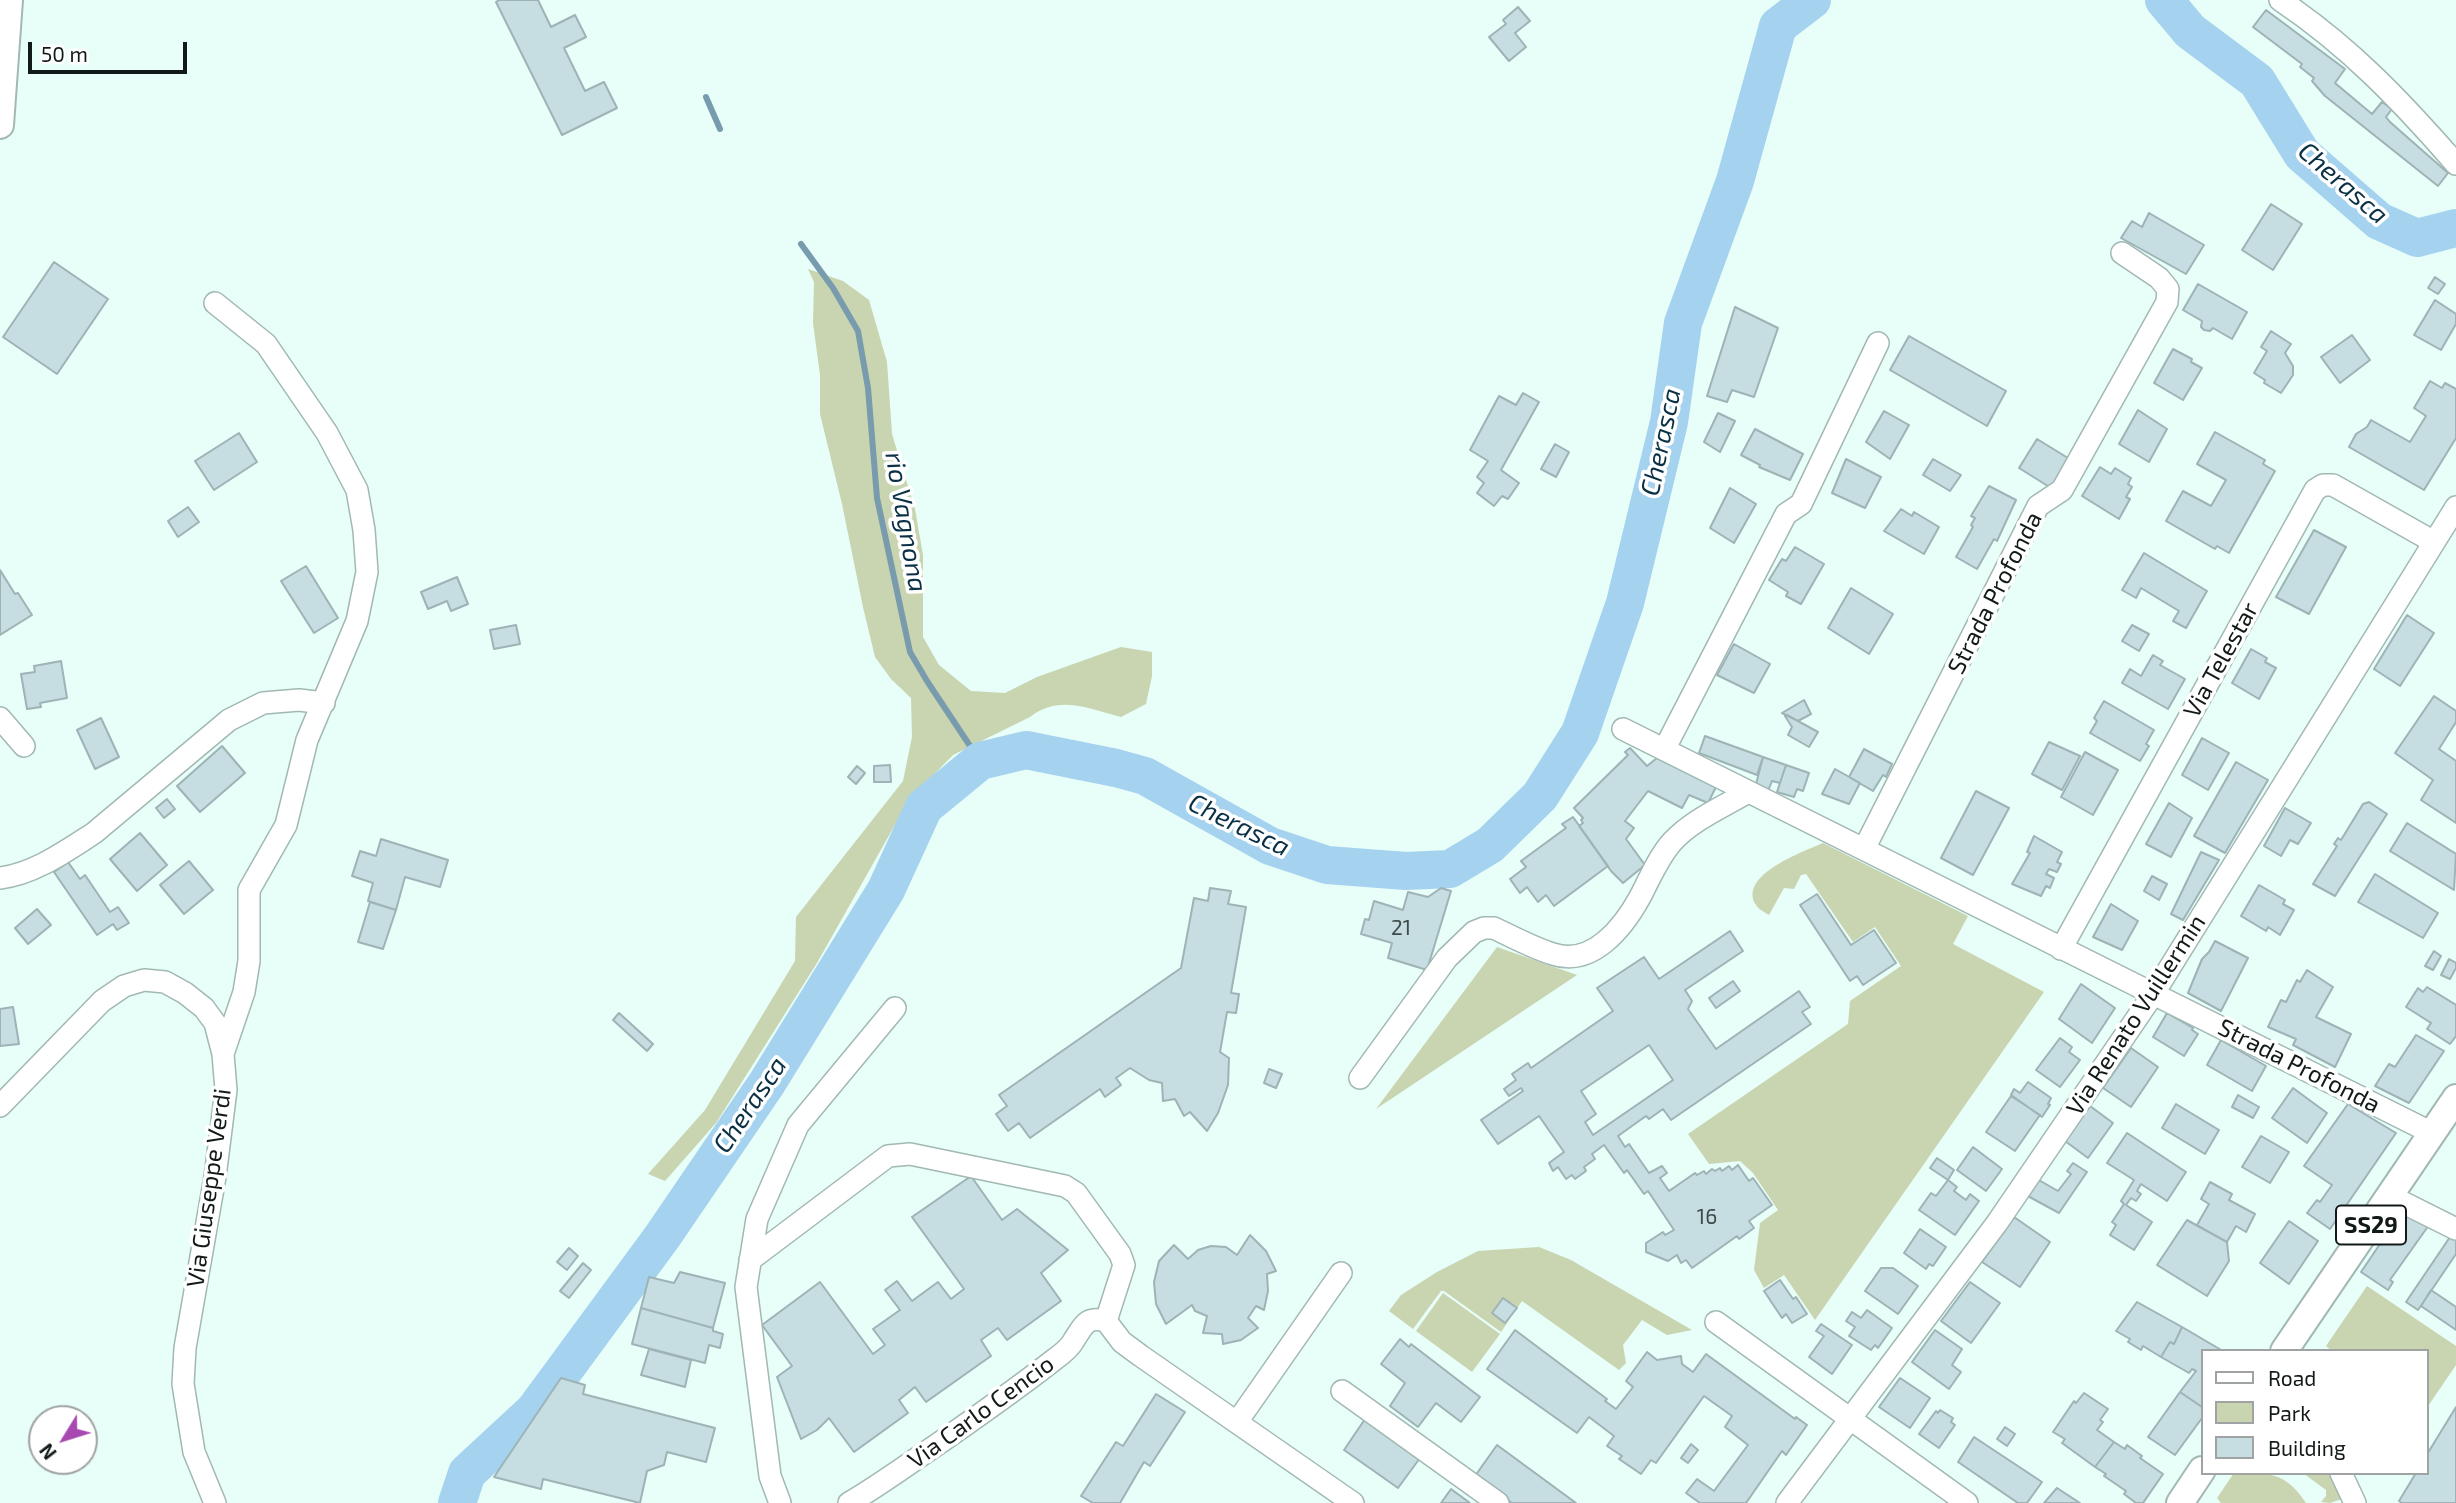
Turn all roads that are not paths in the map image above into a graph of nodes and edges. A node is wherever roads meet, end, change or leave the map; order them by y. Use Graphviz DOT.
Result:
graph roads {
  1 [pos="9,0"];
  2 [pos="2280,0"];
  3 [pos="2312,9"];
  4 [pos="0,125"];
  5 [pos="2456,164"];
  6 [pos="2122,253"];
  7 [pos="215,303"];
  8 [pos="1878,343"];
  9 [pos="2456,507"];
  10 [pos="2434,542"];
  11 [pos="324,704"];
  12 [pos="0,718"];
  13 [pos="1623,729"];
  14 [pos="24,746"];
  15 [pos="1665,748"];
  16 [pos="1748,792"];
  17 [pos="1864,849"];
  18 [pos="0,878"];
  19 [pos="2060,949"];
  20 [pos="2154,993"];
  21 [pos="895,1009"];
  22 [pos="223,1054"];
  23 [pos="1360,1078"];
  24 [pos="2456,1098"];
  25 [pos="0,1106"];
  26 [pos="2432,1133"];
  27 [pos="2390,1196"];
  28 [pos="2456,1229"];
  29 [pos="750,1260"];
  30 [pos="1340,1273"];
  31 [pos="1106,1321"];
  32 [pos="1716,1322"];
  33 [pos="2285,1349"];
  34 [pos="1342,1391"];
  35 [pos="1850,1416"];
  36 [pos="1237,1422"];
  37 [pos="2200,1473"];
  38 [pos="2342,1475"];
  39 [pos="215,1503"];
  40 [pos="780,1503"];
  41 [pos="849,1503"];
  42 [pos="1353,1503"];
  43 [pos="1498,1503"];
  44 [pos="1787,1503"];
  45 [pos="1967,1503"];
  46 [pos="2180,1503"];
  47 [pos="2355,1503"];
  1 -- 4 [label="main road"];
  2 -- 3 [label="street"];
  3 -- 5 [label="street"];
  6 -- 17 [label="street, Strada Profonda"];
  7 -- 11 [label="street"];
  8 -- 15 [label="street"];
  9 -- 10 [label="street, Via Renato Vuillermin"];
  10 -- 19 [label="street, Via Telestar"];
  10 -- 20 [label="street, Via Renato Vuillermin"];
  11 -- 18 [label="street"];
  11 -- 22 [label="street"];
  12 -- 14 [label="street"];
  13 -- 15 [label="street, Strada Profonda"];
  15 -- 16 [label="street, Strada Profonda"];
  16 -- 17 [label="street, Strada Profonda"];
  16 -- 23 [label="street"];
  17 -- 19 [label="street, Strada Profonda"];
  19 -- 20 [label="street, Strada Profonda"];
  20 -- 26 [label="street, Strada Profonda"];
  20 -- 35 [label="street, Via Renato Vuillermin"];
  21 -- 29 [label="street"];
  22 -- 25 [label="street, Via Giuseppe Verdi"];
  22 -- 39 [label="street, Via Giuseppe Verdi"];
  24 -- 26 [label="main road, SS29"];
  26 -- 27 [label="main road, SS29"];
  27 -- 28 [label="street"];
  27 -- 33 [label="main road, SS29"];
  29 -- 31 [label="street"];
  29 -- 40 [label="street"];
  30 -- 36 [label="street"];
  31 -- 36 [label="street"];
  31 -- 41 [label="street, Via Carlo Cencio"];
  32 -- 35 [label="street"];
  34 -- 43 [label="street"];
  35 -- 44 [label="street, Via Renato Vuillermin"];
  35 -- 45 [label="street"];
  36 -- 42 [label="street"];
  37 -- 46 [label="main road"];
  38 -- 47 [label="street"];
}
